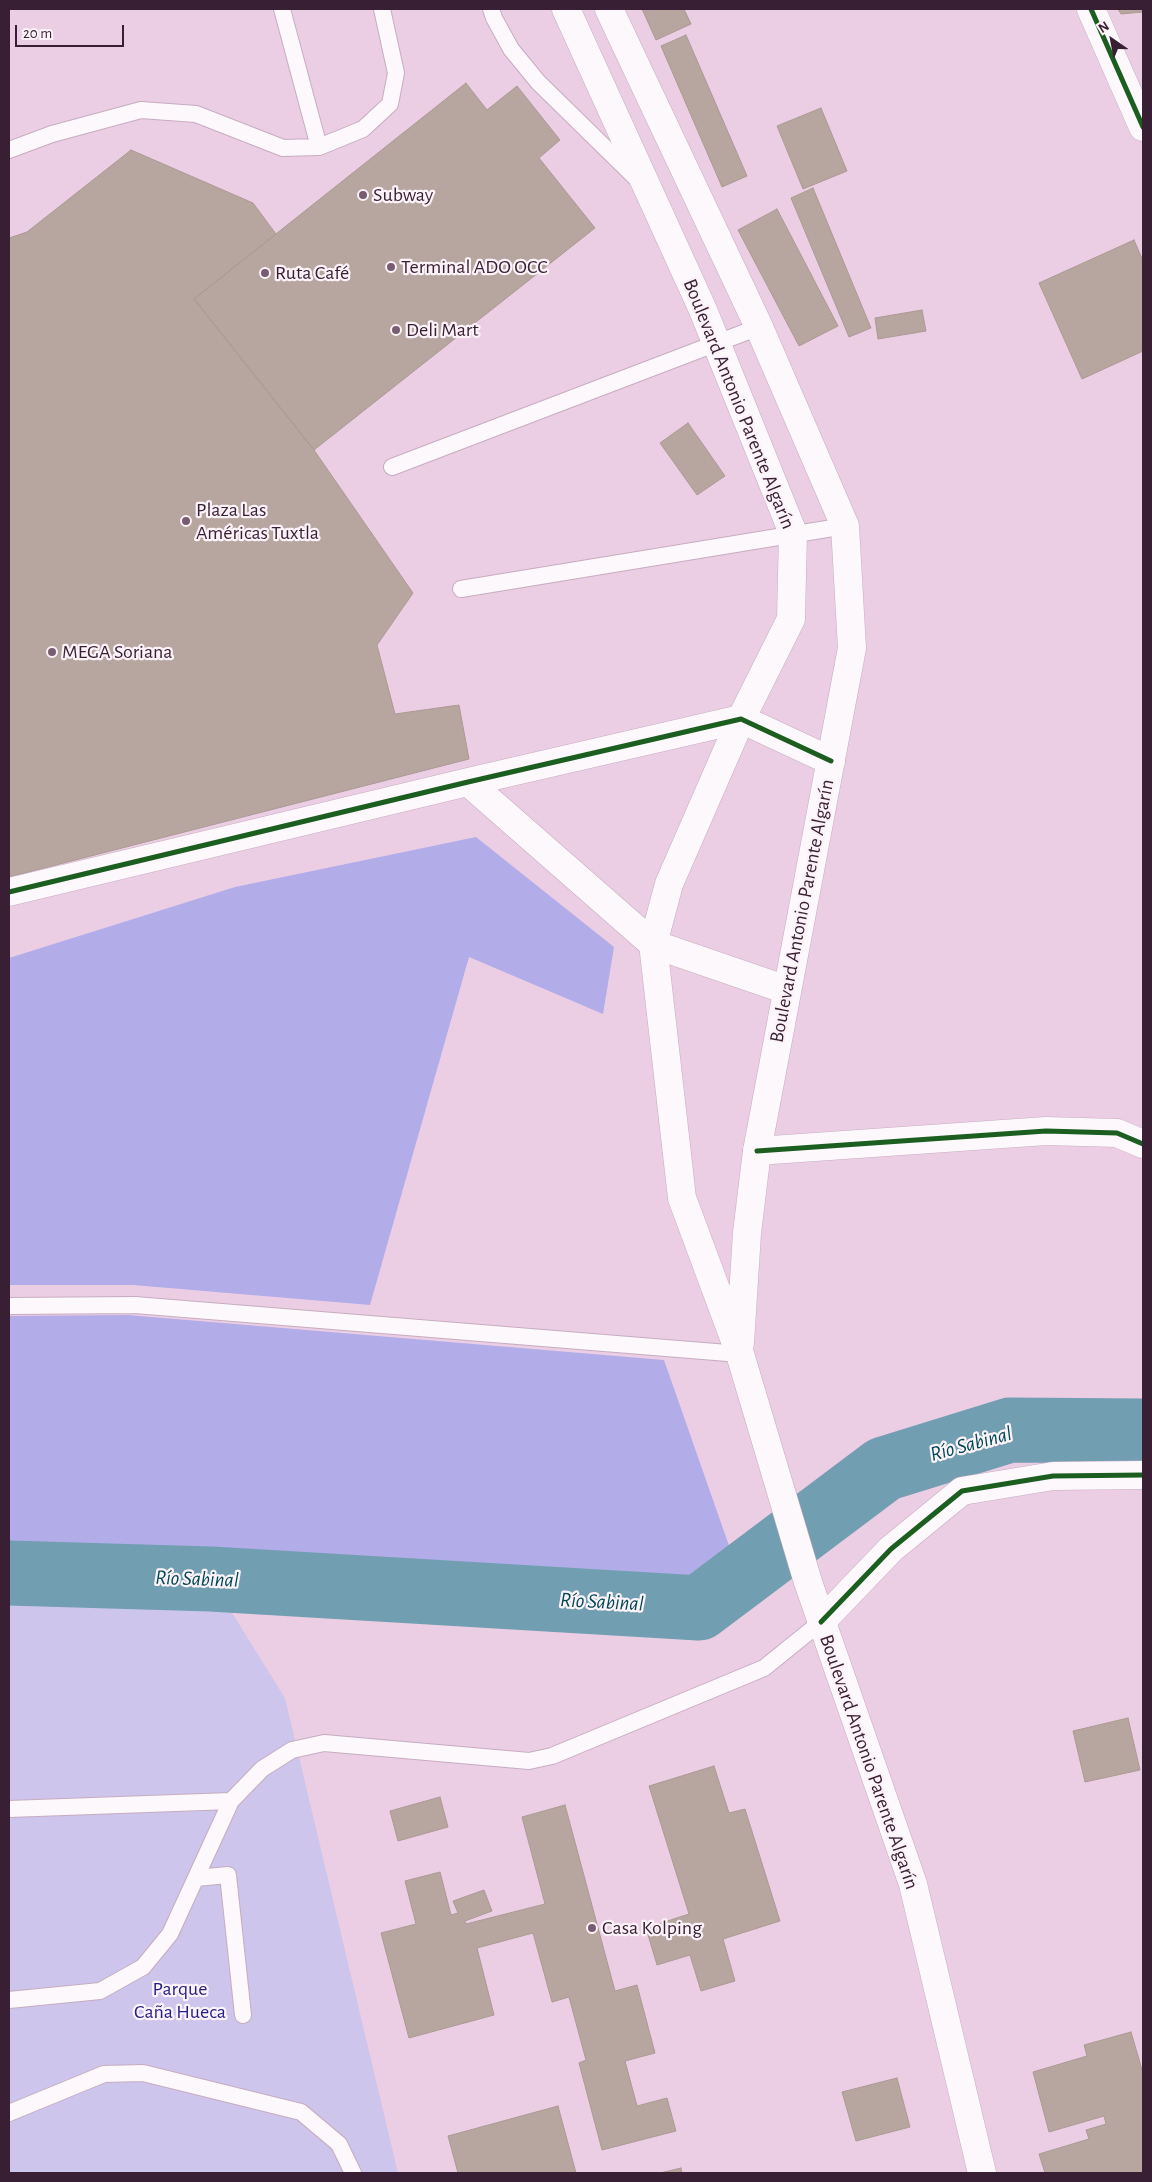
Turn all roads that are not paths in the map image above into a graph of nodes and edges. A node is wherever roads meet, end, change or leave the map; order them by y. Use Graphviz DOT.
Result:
graph roads {
  1 [pos="282,9"];
  2 [pos="382,9"];
  3 [pos="491,9"];
  4 [pos="566,9"];
  5 [pos="609,9"];
  6 [pos="1091,9"];
  7 [pos="1143,127"];
  8 [pos="320,147"];
  9 [pos="9,150"];
  10 [pos="649,190"];
  11 [pos="759,327"];
  12 [pos="717,344"];
  13 [pos="392,467"];
  14 [pos="845,526"];
  15 [pos="793,533"];
  16 [pos="461,589"];
  17 [pos="741,719"];
  18 [pos="831,761"];
  19 [pos="468,782"];
  20 [pos="9,892"];
  21 [pos="653,944"];
  22 [pos="787,990"];
  23 [pos="1143,1144"];
  24 [pos="757,1151"];
  25 [pos="9,1306"];
  26 [pos="742,1362"];
  27 [pos="1143,1475"];
  28 [pos="821,1622"];
  29 [pos="231,1802"];
  30 [pos="9,1809"];
  31 [pos="196,1878"];
  32 [pos="9,2000"];
  33 [pos="243,2015"];
  34 [pos="9,2114"];
  35 [pos="353,2173"];
  36 [pos="982,2173"];
  1 -- 8 [label="lane"];
  2 -- 8 [label="lane"];
  3 -- 10 [label="lane"];
  4 -- 10 [label="main road, Boulevard Antonio Parente Algarín"];
  5 -- 11 [label="main road, Boulevard Antonio Parente Algarín"];
  6 -- 7 [label="main road"];
  8 -- 9 [label="lane"];
  10 -- 12 [label="main road, Boulevard Antonio Parente Algarín"];
  11 -- 12 [label="lane"];
  11 -- 14 [label="main road, Boulevard Antonio Parente Algarín"];
  12 -- 13 [label="lane"];
  12 -- 15 [label="main road, Boulevard Antonio Parente Algarín"];
  14 -- 15 [label="lane"];
  14 -- 18 [label="main road, Boulevard Antonio Parente Algarín"];
  15 -- 16 [label="lane"];
  15 -- 17 [label="main road, Boulevard Antonio Parente Algarín"];
  17 -- 18 [label="main road"];
  17 -- 19 [label="main road"];
  17 -- 21 [label="main road, Boulevard Antonio Parente Algarín"];
  18 -- 22 [label="main road, Boulevard Antonio Parente Algarín"];
  19 -- 20 [label="main road"];
  19 -- 21 [label="main road"];
  21 -- 22 [label="main road"];
  21 -- 26 [label="main road, Boulevard Antonio Parente Algarín"];
  22 -- 24 [label="main road, Boulevard Antonio Parente Algarín"];
  23 -- 24 [label="main road"];
  24 -- 26 [label="main road, Boulevard Antonio Parente Algarín"];
  25 -- 26 [label="lane"];
  26 -- 28 [label="main road, Boulevard Antonio Parente Algarín"];
  27 -- 28 [label="main road"];
  28 -- 29 [label="lane"];
  28 -- 36 [label="main road, Boulevard Antonio Parente Algarín"];
  29 -- 30 [label="lane"];
  29 -- 31 [label="lane"];
  31 -- 32 [label="lane"];
  31 -- 33 [label="lane"];
  34 -- 35 [label="lane"];
}
